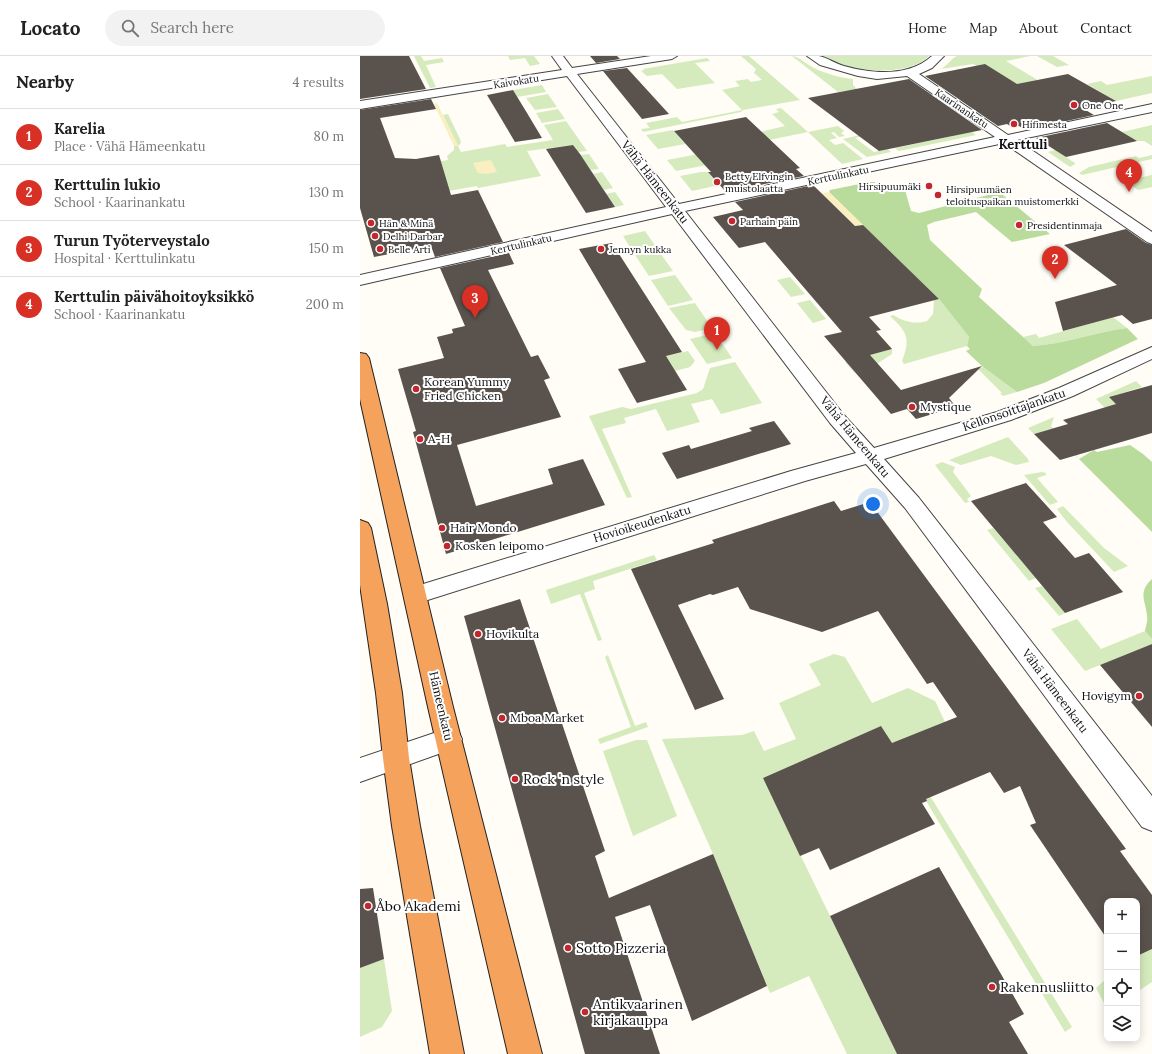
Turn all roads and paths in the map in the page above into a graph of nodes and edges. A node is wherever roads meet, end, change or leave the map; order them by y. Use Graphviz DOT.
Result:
graph roads {
  1 [pos="557,56"];
  2 [pos="672,56"];
  3 [pos="812,56"];
  4 [pos="939,56"];
  5 [pos="570,73"];
  6 [pos="910,73"];
  7 [pos="360,105"];
  8 [pos="1152,108"];
  9 [pos="1008,139"];
  10 [pos="676,209"];
  11 [pos="1152,239"];
  12 [pos="360,280"];
  13 [pos="1152,352"];
  14 [pos="360,358"];
  15 [pos="870,456"];
  16 [pos="360,528"];
  17 [pos="415,595"];
  18 [pos="449,739"];
  19 [pos="396,758"];
  20 [pos="360,770"];
  21 [pos="1152,818"];
  22 [pos="447,1054"];
  23 [pos="525,1054"];
  1 -- 5 [label="street, Vähä Hämeenkatu"];
  2 -- 5 [label="street, Kaivokatu"];
  3 -- 6 [label="street"];
  4 -- 6 [label="street"];
  5 -- 7 [label="street, Kaivokatu"];
  5 -- 10 [label="street, Vähä Hämeenkatu"];
  6 -- 9 [label="street, Kaarinankatu"];
  8 -- 9 [label="street, Kerttulinkatu"];
  9 -- 10 [label="street, Kerttulinkatu"];
  9 -- 11 [label="street, Kaarinankatu"];
  10 -- 12 [label="street, Kerttulinkatu"];
  10 -- 15 [label="street, Vähä Hämeenkatu"];
  13 -- 15 [label="street, Kellonsoittajankatu"];
  14 -- 17 [label="highway, Hämeenkatu"];
  15 -- 17 [label="street, Hovioikeudenkatu"];
  15 -- 21 [label="street, Vähä Hämeenkatu"];
  16 -- 19 [label="highway"];
  17 -- 18 [label="highway, Hämeenkatu"];
  18 -- 19 [label="street"];
  18 -- 23 [label="highway, Hämeenkatu"];
  19 -- 20 [label="street"];
  19 -- 22 [label="highway"];
}
